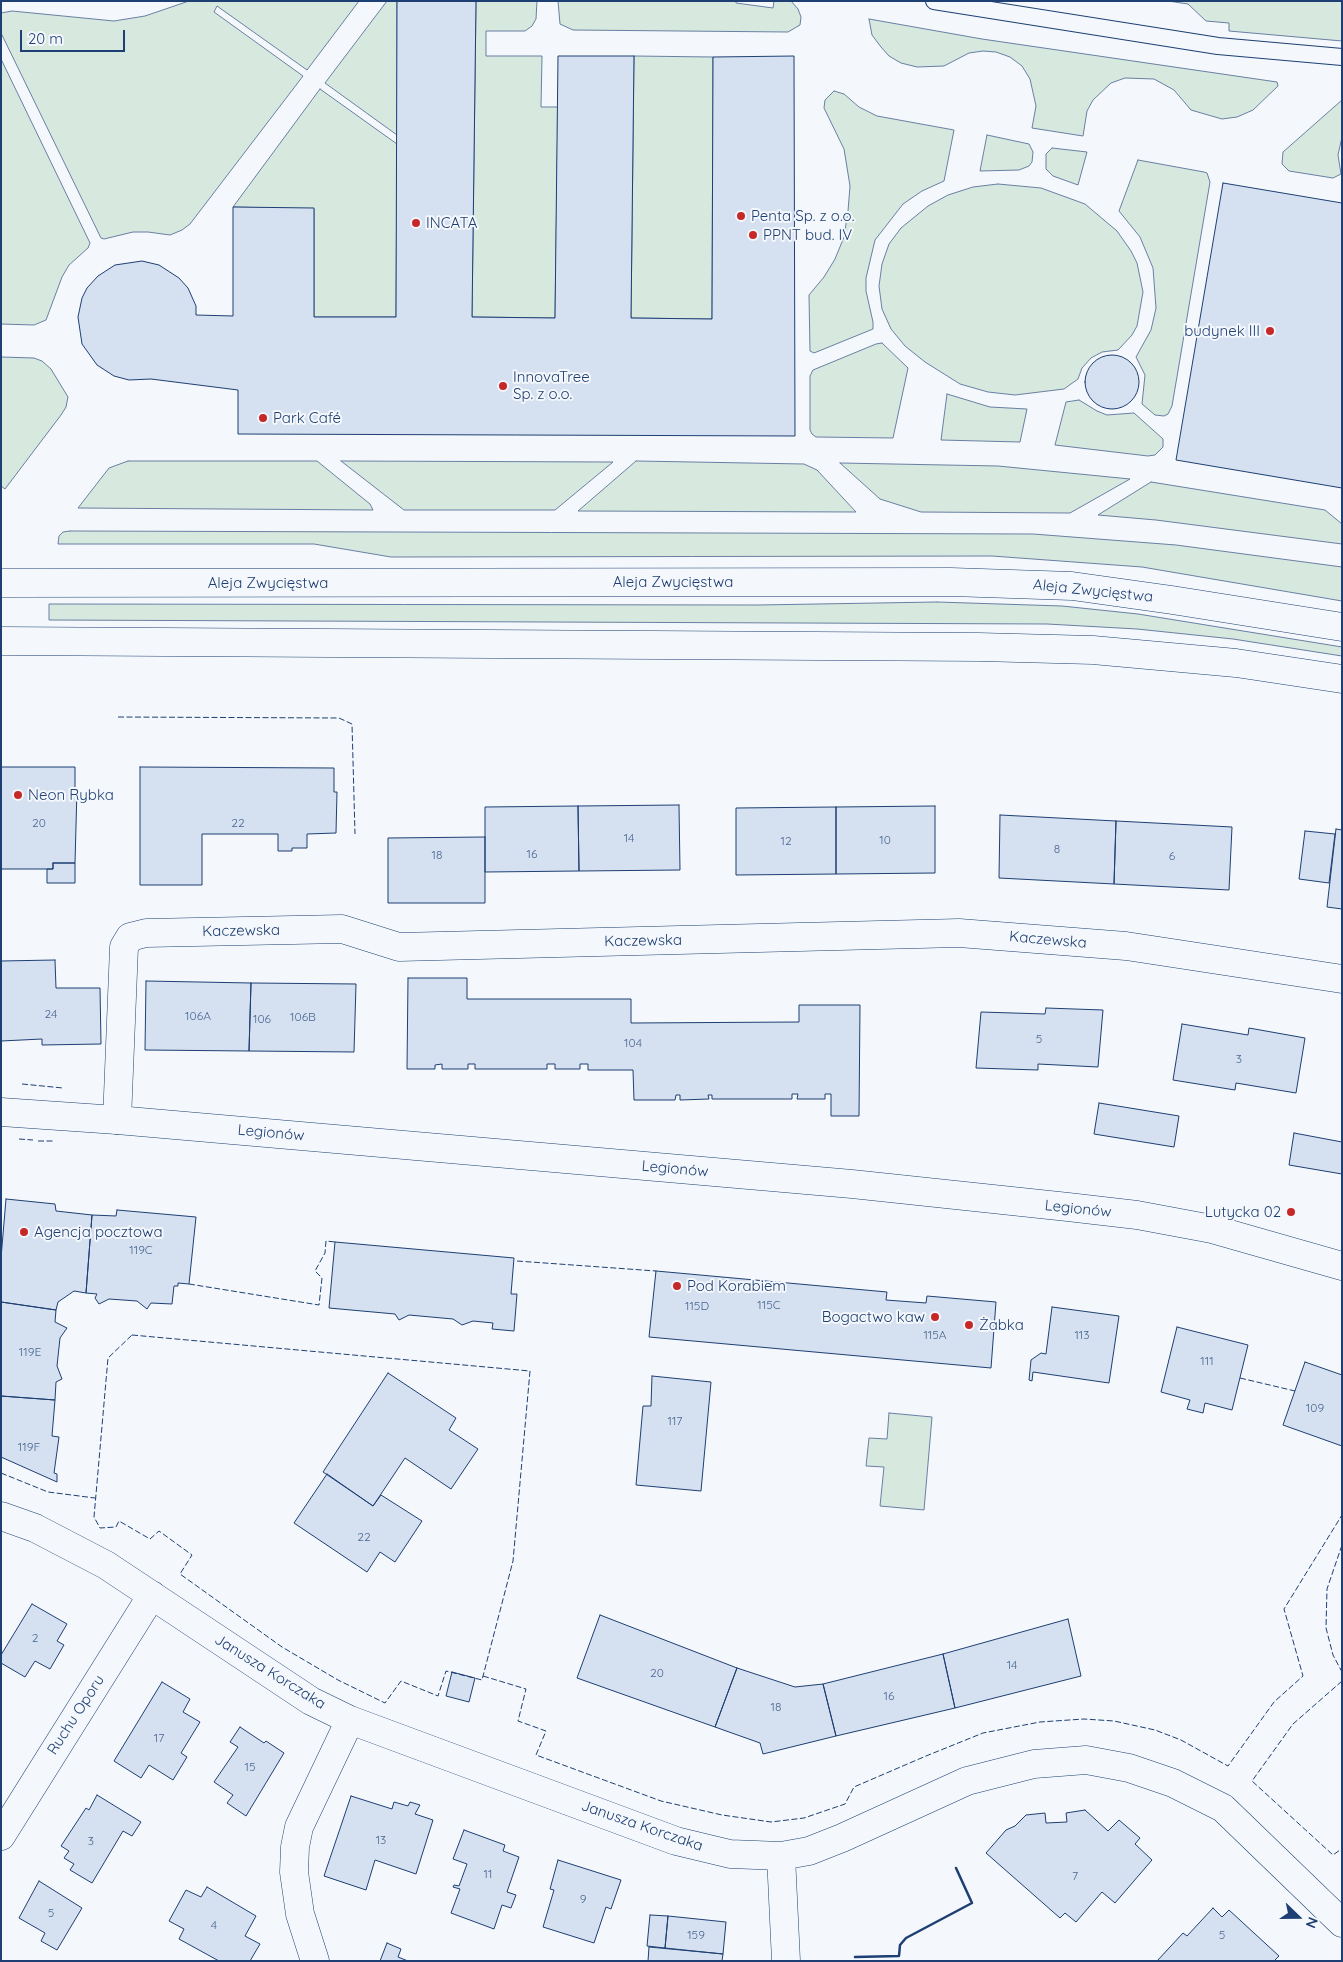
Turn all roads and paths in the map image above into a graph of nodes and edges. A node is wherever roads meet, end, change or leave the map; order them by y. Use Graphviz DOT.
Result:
graph roads {
  1 [pos="934,1"];
  2 [pos="1342,57"];
  3 [pos="1,583"];
  4 [pos="1342,627"];
  5 [pos="1,641"];
  6 [pos="1342,680"];
  7 [pos="1342,979"];
  8 [pos="1,1112"];
  9 [pos="117,1120"];
  10 [pos="1342,1266"];
  11 [pos="1,1516"];
  12 [pos="152,1595"];
  13 [pos="350,1720"];
  14 [pos="1,1836"];
  15 [pos="781,1856"];
  16 [pos="1342,1923"];
  17 [pos="315,1961"];
  18 [pos="786,1961"];
  1 -- 2 [label="lane"];
  3 -- 4 [label="street, Aleja Zwycięstwa"];
  5 -- 6 [label="street"];
  7 -- 9 [label="street, Kaczewska"];
  8 -- 9 [label="street, Legionów"];
  9 -- 10 [label="street, Legionów"];
  11 -- 12 [label="street, Janusza Korczaka"];
  12 -- 13 [label="street, Janusza Korczaka"];
  12 -- 14 [label="street, Ruchu Oporu"];
  13 -- 15 [label="street, Janusza Korczaka"];
  13 -- 17 [label="street"];
  15 -- 16 [label="street, Janusza Korczaka"];
  15 -- 18 [label="street"];
}
